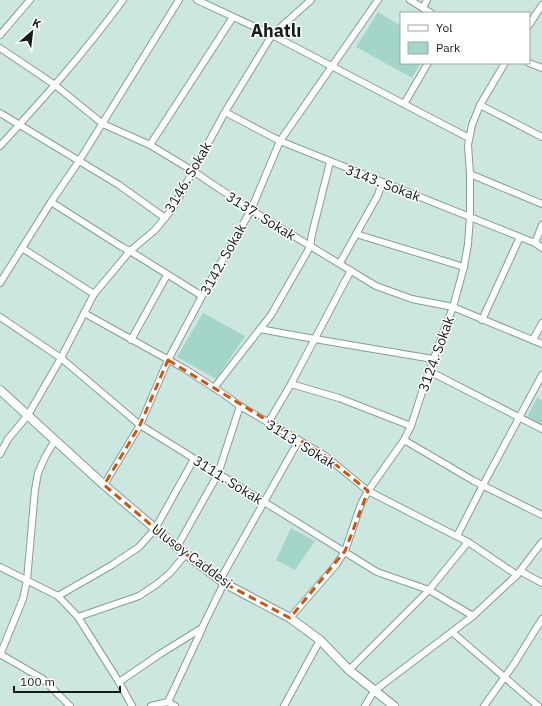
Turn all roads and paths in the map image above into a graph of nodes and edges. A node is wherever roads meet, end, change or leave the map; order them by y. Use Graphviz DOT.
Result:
graph roads {
  1 [pos="30,0"];
  2 [pos="123,0"];
  3 [pos="179,0"];
  4 [pos="197,0"];
  5 [pos="311,0"];
  6 [pos="378,0"];
  7 [pos="410,0"];
  8 [pos="427,0"];
  9 [pos="542,5"];
  10 [pos="424,8"];
  11 [pos="429,12"];
  12 [pos="233,17"];
  13 [pos="530,23"];
  14 [pos="0,35"];
  15 [pos="272,36"];
  16 [pos="0,48"];
  17 [pos="530,63"];
  18 [pos="427,64"];
  19 [pos="504,64"];
  20 [pos="331,66"];
  21 [pos="542,68"];
  22 [pos="55,86"];
  23 [pos="404,104"];
  24 [pos="480,105"];
  25 [pos="0,112"];
  26 [pos="225,112"];
  27 [pos="20,124"];
  28 [pos="103,124"];
  29 [pos="542,137"];
  30 [pos="469,138"];
  31 [pos="280,142"];
  32 [pos="150,145"];
  33 [pos="0,146"];
  34 [pos="79,161"];
  35 [pos="330,162"];
  36 [pos="193,171"];
  37 [pos="470,174"];
  38 [pos="382,182"];
  39 [pos="51,202"];
  40 [pos="542,204"];
  41 [pos="250,210"];
  42 [pos="470,217"];
  43 [pos="165,218"];
  44 [pos="542,225"];
  45 [pos="356,234"];
  46 [pos="520,237"];
  47 [pos="535,243"];
  48 [pos="310,247"];
  49 [pos="22,248"];
  50 [pos="542,248"];
  51 [pos="130,251"];
  52 [pos="340,263"];
  53 [pos="464,267"];
  54 [pos="350,272"];
  55 [pos="167,275"];
  56 [pos="0,283"];
  57 [pos="94,294"];
  58 [pos="202,296"];
  59 [pos="454,307"];
  60 [pos="84,313"];
  61 [pos="0,317"];
  62 [pos="482,320"];
  63 [pos="542,323"];
  64 [pos="260,329"];
  65 [pos="315,339"];
  66 [pos="131,340"];
  67 [pos="533,340"];
  68 [pos="542,344"];
  69 [pos="61,358"];
  70 [pos="433,359"];
  71 [pos="168,360"];
  72 [pos="429,371"];
  73 [pos="542,375"];
  74 [pos="291,384"];
  75 [pos="214,388"];
  76 [pos="0,390"];
  77 [pos="240,406"];
  78 [pos="28,415"];
  79 [pos="520,418"];
  80 [pos="268,423"];
  81 [pos="140,425"];
  82 [pos="411,426"];
  83 [pos="542,429"];
  84 [pos="55,440"];
  85 [pos="299,440"];
  86 [pos="404,440"];
  87 [pos="0,454"];
  88 [pos="194,459"];
  89 [pos="218,474"];
  90 [pos="104,485"];
  91 [pos="483,485"];
  92 [pos="368,491"];
  93 [pos="264,502"];
  94 [pos="542,515"];
  95 [pos="155,529"];
  96 [pos="457,536"];
  97 [pos="468,542"];
  98 [pos="542,542"];
  99 [pos="177,547"];
  100 [pos="344,551"];
  101 [pos="186,554"];
  102 [pos="0,566"];
  103 [pos="518,573"];
  104 [pos="27,580"];
  105 [pos="222,581"];
  106 [pos="542,583"];
  107 [pos="429,590"];
  108 [pos="58,596"];
  109 [pos="473,616"];
  110 [pos="78,617"];
  111 [pos="290,618"];
  112 [pos="542,620"];
  113 [pos="202,628"];
  114 [pos="452,632"];
  115 [pos="320,640"];
  116 [pos="0,655"];
  117 [pos="349,670"];
  118 [pos="504,678"];
  119 [pos="119,682"];
  120 [pos="374,691"];
  121 [pos="168,702"];
  122 [pos="70,706"];
  123 [pos="132,706"];
  124 [pos="151,706"];
  125 [pos="175,706"];
  126 [pos="284,706"];
  127 [pos="365,706"];
  128 [pos="394,706"];
  129 [pos="484,706"];
  130 [pos="538,706"];
  1 -- 14 [label="street"];
  2 -- 22 [label="street"];
  3 -- 28 [label="street"];
  4 -- 12 [label="street"];
  5 -- 15 [label="street, 3146. Sokak"];
  6 -- 20 [label="street, 3142. Sokak"];
  7 -- 10 [label="street"];
  8 -- 10 [label="street"];
  9 -- 13 [label="street"];
  10 -- 11 [label="street"];
  12 -- 15 [label="street"];
  12 -- 32 [label="street"];
  15 -- 20 [label="street"];
  15 -- 26 [label="street, 3146. Sokak"];
  16 -- 22 [label="street, 3137. Sokak"];
  17 -- 21 [label="street"];
  18 -- 23 [label="street"];
  19 -- 24 [label="street, 3124. Sokak"];
  20 -- 23 [label="street"];
  20 -- 31 [label="street, 3142. Sokak"];
  22 -- 27 [label="street"];
  22 -- 28 [label="street, 3137. Sokak"];
  23 -- 30 [label="street"];
  24 -- 29 [label="street"];
  24 -- 30 [label="street, 3124. Sokak"];
  25 -- 27 [label="street"];
  26 -- 31 [label="street, 3143. Sokak"];
  26 -- 36 [label="street, 3146. Sokak"];
  27 -- 33 [label="street"];
  27 -- 34 [label="street"];
  28 -- 32 [label="street, 3137. Sokak"];
  28 -- 34 [label="street"];
  30 -- 37 [label="street, 3124. Sokak"];
  31 -- 35 [label="street, 3143. Sokak"];
  31 -- 41 [label="street, 3142. Sokak"];
  32 -- 36 [label="street, 3137. Sokak"];
  34 -- 39 [label="street"];
  34 -- 43 [label="street"];
  35 -- 38 [label="street, 3143. Sokak"];
  35 -- 48 [label="street"];
  36 -- 41 [label="street, 3137. Sokak"];
  36 -- 43 [label="street, 3146. Sokak"];
  37 -- 40 [label="street"];
  37 -- 42 [label="street, 3124. Sokak"];
  38 -- 42 [label="street, 3143. Sokak"];
  38 -- 45 [label="street"];
  39 -- 49 [label="street"];
  39 -- 51 [label="street"];
  41 -- 48 [label="street, 3137. Sokak"];
  41 -- 58 [label="street, 3142. Sokak"];
  42 -- 46 [label="street, 3143. Sokak"];
  42 -- 53 [label="street, 3124. Sokak"];
  43 -- 51 [label="street, 3146. Sokak"];
  44 -- 47 [label="street"];
  45 -- 52 [label="street"];
  45 -- 53 [label="street"];
  46 -- 47 [label="street, 3143. Sokak"];
  46 -- 62 [label="street"];
  47 -- 50 [label="street, 3143. Sokak"];
  48 -- 52 [label="street, 3137. Sokak"];
  48 -- 64 [label="street"];
  49 -- 56 [label="street"];
  49 -- 57 [label="street"];
  51 -- 55 [label="street"];
  51 -- 57 [label="street, 3146. Sokak"];
  52 -- 54 [label="street, 3137. Sokak"];
  53 -- 59 [label="street, 3124. Sokak"];
  54 -- 59 [label="street, 3137. Sokak"];
  54 -- 65 [label="street"];
  55 -- 58 [label="street"];
  55 -- 66 [label="street"];
  57 -- 60 [label="street, 3146. Sokak"];
  58 -- 71 [label="street, 3142. Sokak"];
  59 -- 62 [label="street, 3137. Sokak"];
  59 -- 70 [label="street, 3124. Sokak"];
  60 -- 66 [label="street, 3113. Sokak"];
  60 -- 69 [label="street, 3146. Sokak"];
  61 -- 69 [label="street, 3111. Sokak"];
  62 -- 67 [label="street, 3137. Sokak"];
  63 -- 67 [label="street"];
  64 -- 65 [label="street"];
  64 -- 75 [label="street"];
  65 -- 70 [label="street"];
  65 -- 74 [label="street"];
  66 -- 71 [label="street, 3113. Sokak"];
  67 -- 68 [label="street, 3137. Sokak"];
  69 -- 78 [label="street, 3146. Sokak"];
  69 -- 81 [label="street, 3111. Sokak"];
  70 -- 72 [label="street, 3124. Sokak"];
  71 -- 75 [label="street, 3113. Sokak"];
  71 -- 81 [label="street, 3142. Sokak"];
  72 -- 79 [label="street"];
  72 -- 82 [label="street, 3124. Sokak"];
  73 -- 79 [label="street"];
  74 -- 80 [label="street"];
  74 -- 82 [label="street"];
  75 -- 77 [label="street, 3113. Sokak"];
  76 -- 78 [label="street, Ulusoy Caddesi"];
  77 -- 80 [label="street, 3113. Sokak"];
  77 -- 89 [label="street"];
  78 -- 84 [label="street, Ulusoy Caddesi"];
  78 -- 87 [label="street, 3146. Sokak"];
  79 -- 83 [label="street"];
  79 -- 91 [label="street"];
  80 -- 85 [label="street, 3113. Sokak"];
  81 -- 88 [label="street, 3111. Sokak"];
  81 -- 90 [label="street, 3142. Sokak"];
  82 -- 86 [label="street, 3124. Sokak"];
  84 -- 90 [label="street, Ulusoy Caddesi"];
  84 -- 104 [label="street"];
  85 -- 92 [label="street, 3113. Sokak"];
  85 -- 93 [label="street"];
  86 -- 91 [label="street"];
  86 -- 92 [label="street, 3124. Sokak"];
  88 -- 89 [label="street, 3111. Sokak"];
  88 -- 95 [label="street"];
  89 -- 93 [label="street, 3111. Sokak"];
  89 -- 99 [label="street"];
  90 -- 95 [label="street, Ulusoy Caddesi"];
  91 -- 94 [label="street"];
  91 -- 96 [label="street"];
  92 -- 96 [label="street, 3113. Sokak"];
  92 -- 100 [label="street, 3124. Sokak"];
  93 -- 100 [label="street, 3111. Sokak"];
  93 -- 105 [label="street"];
  95 -- 99 [label="street, Ulusoy Caddesi"];
  95 -- 108 [label="street"];
  96 -- 97 [label="street, 3113. Sokak"];
  97 -- 103 [label="street, 3113. Sokak"];
  97 -- 107 [label="street"];
  98 -- 103 [label="street"];
  99 -- 101 [label="street, Ulusoy Caddesi"];
  100 -- 107 [label="street, 3111. Sokak"];
  100 -- 111 [label="street, 3124. Sokak"];
  101 -- 105 [label="street, Ulusoy Caddesi"];
  101 -- 110 [label="street"];
  102 -- 104 [label="street"];
  103 -- 106 [label="street, 3113. Sokak"];
  103 -- 109 [label="street"];
  104 -- 108 [label="street"];
  104 -- 116 [label="street"];
  105 -- 111 [label="street, Ulusoy Caddesi"];
  105 -- 113 [label="street"];
  107 -- 109 [label="street, 3111. Sokak"];
  107 -- 117 [label="street"];
  108 -- 110 [label="street"];
  109 -- 114 [label="street"];
  110 -- 119 [label="street"];
  111 -- 115 [label="street, Ulusoy Caddesi"];
  112 -- 118 [label="street"];
  113 -- 119 [label="street"];
  113 -- 121 [label="street"];
  114 -- 118 [label="street"];
  114 -- 120 [label="street"];
  115 -- 117 [label="street, Ulusoy Caddesi"];
  115 -- 126 [label="street"];
  116 -- 122 [label="street"];
  117 -- 120 [label="street, Ulusoy Caddesi"];
  118 -- 129 [label="street"];
  118 -- 130 [label="street"];
  119 -- 123 [label="street"];
  120 -- 127 [label="street"];
  120 -- 128 [label="street, Ulusoy Caddesi"];
  121 -- 124 [label="street"];
  121 -- 125 [label="street"];
}
